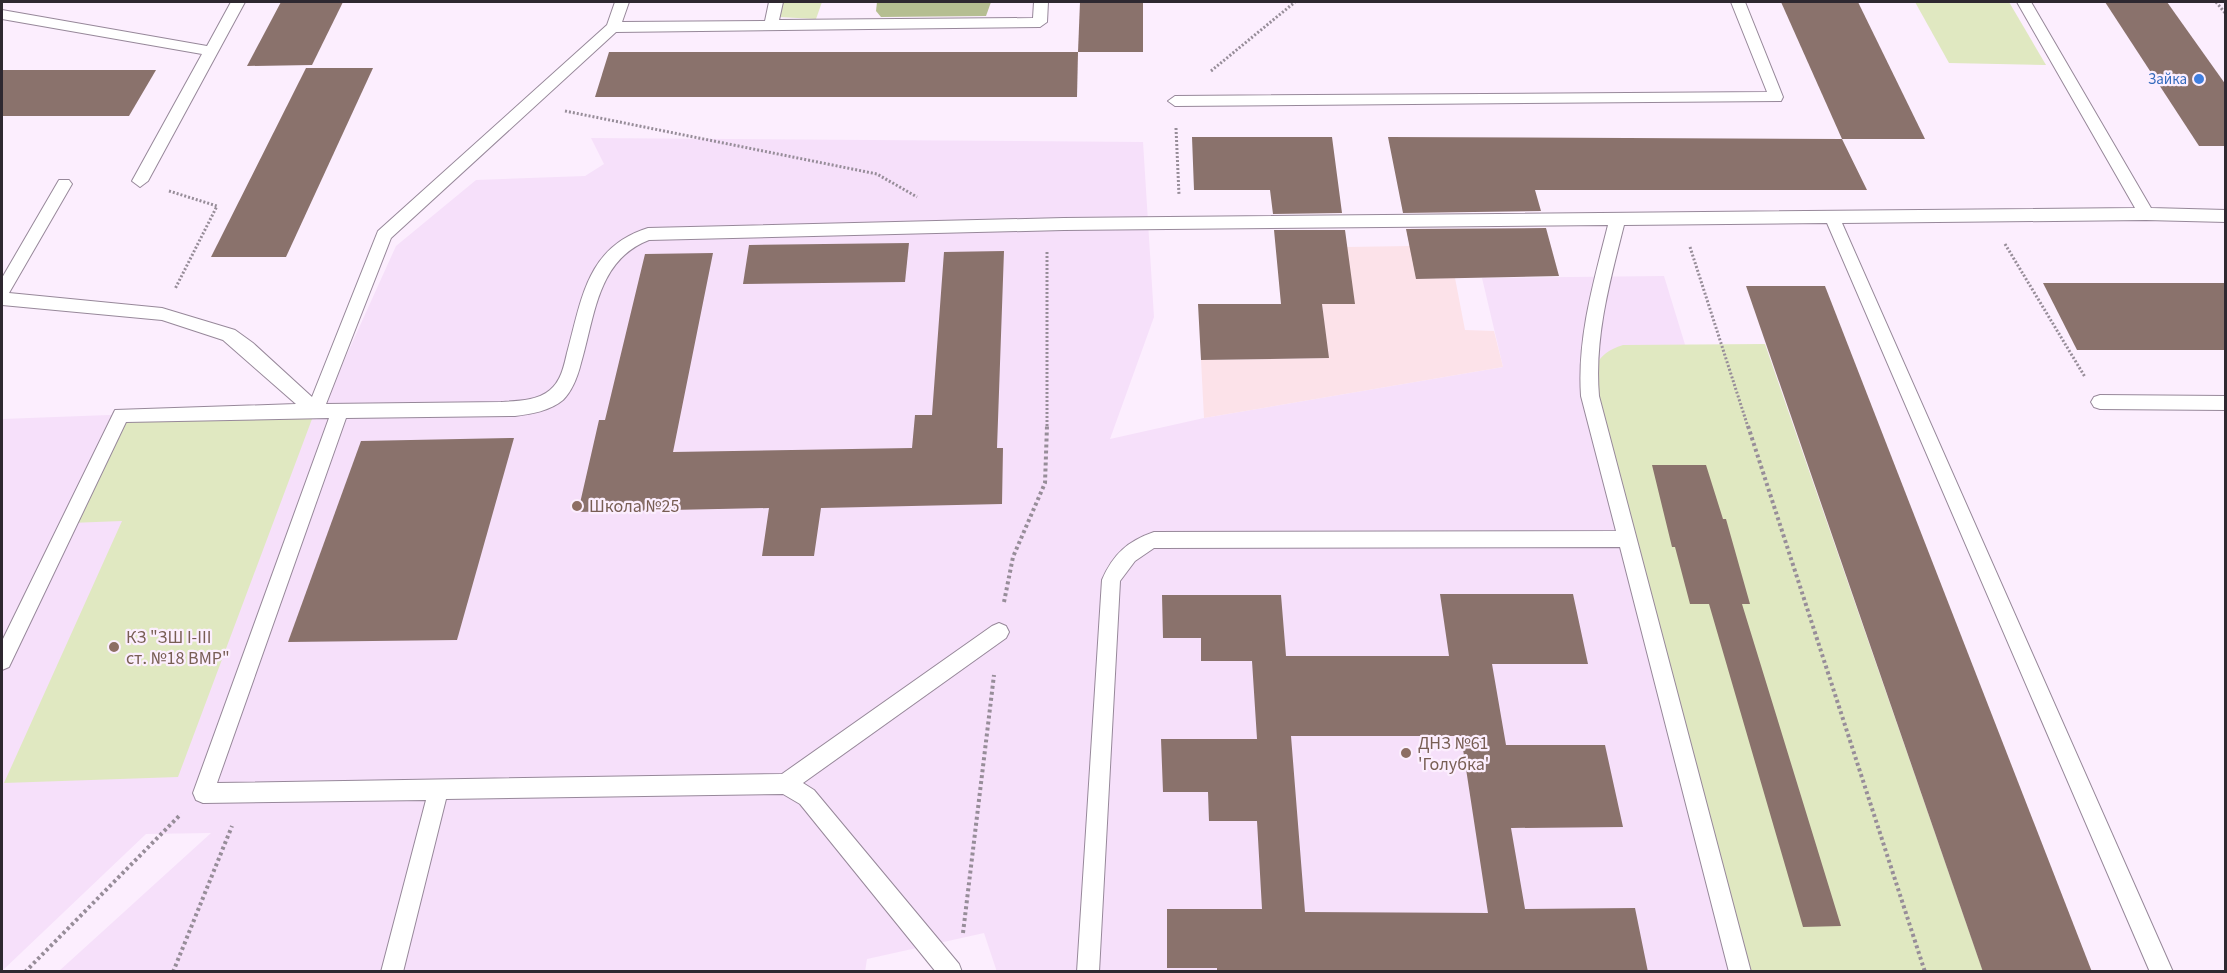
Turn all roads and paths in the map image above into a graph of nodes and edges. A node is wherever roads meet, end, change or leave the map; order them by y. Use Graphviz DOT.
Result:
graph roads {
  1 [pos="238,2"];
  2 [pos="622,2"];
  3 [pos="776,2"];
  4 [pos="1041,2"];
  5 [pos="1738,2"];
  6 [pos="2024,2"];
  7 [pos="2216,2"];
  8 [pos="2226,14"];
  9 [pos="2,15"];
  10 [pos="771,26"];
  11 [pos="613,27"];
  12 [pos="211,51"];
  13 [pos="1175,101"];
  14 [pos="529,104"];
  15 [pos="140,181"];
  16 [pos="64,184"];
  17 [pos="917,197"];
  18 [pos="2146,214"];
  19 [pos="1988,215"];
  20 [pos="2226,216"];
  21 [pos="1832,217"];
  22 [pos="1618,218"];
  23 [pos="1680,218"];
  24 [pos="1047,224"];
  25 [pos="2,291"];
  26 [pos="2,299"];
  27 [pos="162,314"];
  28 [pos="2100,402"];
  29 [pos="2226,404"];
  30 [pos="315,411"];
  31 [pos="340,411"];
  32 [pos="1627,539"];
  33 [pos="999,632"];
  34 [pos="2,661"];
  35 [pos="785,784"];
  36 [pos="439,788"];
  37 [pos="244,792"];
  38 [pos="202,793"];
  39 [pos="962,939"];
  40 [pos="24,972"];
  41 [pos="173,972"];
  42 [pos="392,972"];
  43 [pos="951,972"];
  44 [pos="1088,972"];
  45 [pos="1740,972"];
  46 [pos="1925,972"];
  47 [pos="2162,972"];
  1 -- 12 [label="lane"];
  2 -- 11 [label="lane"];
  3 -- 10 [label="lane"];
  4 -- 10 [label="lane"];
  5 -- 13 [label="lane"];
  6 -- 18 [label="lane"];
  7 -- 8 [label="path"];
  9 -- 12 [label="lane"];
  10 -- 11 [label="lane"];
  11 -- 14 [label="lane"];
  12 -- 15 [label="lane"];
  14 -- 17 [label="path"];
  14 -- 30 [label="lane"];
  15 -- 27 [label="path"];
  16 -- 25 [label="lane"];
  18 -- 19 [label="lane"];
  18 -- 20 [label="lane"];
  19 -- 21 [label="lane"];
  19 -- 28 [label="path"];
  21 -- 23 [label="lane"];
  21 -- 47 [label="lane"];
  22 -- 23 [label="lane"];
  22 -- 24 [label="lane"];
  22 -- 32 [label="lane"];
  23 -- 46 [label="path"];
  24 -- 31 [label="lane"];
  24 -- 33 [label="path"];
  26 -- 27 [label="lane"];
  27 -- 30 [label="lane"];
  28 -- 29 [label="lane"];
  30 -- 31 [label="lane"];
  30 -- 34 [label="lane"];
  31 -- 38 [label="lane"];
  32 -- 44 [label="lane"];
  32 -- 45 [label="lane"];
  33 -- 35 [label="lane"];
  33 -- 39 [label="path"];
  35 -- 36 [label="lane"];
  35 -- 43 [label="lane"];
  36 -- 37 [label="lane"];
  36 -- 42 [label="lane"];
  37 -- 38 [label="lane"];
  37 -- 41 [label="path"];
  38 -- 40 [label="path"];
}
